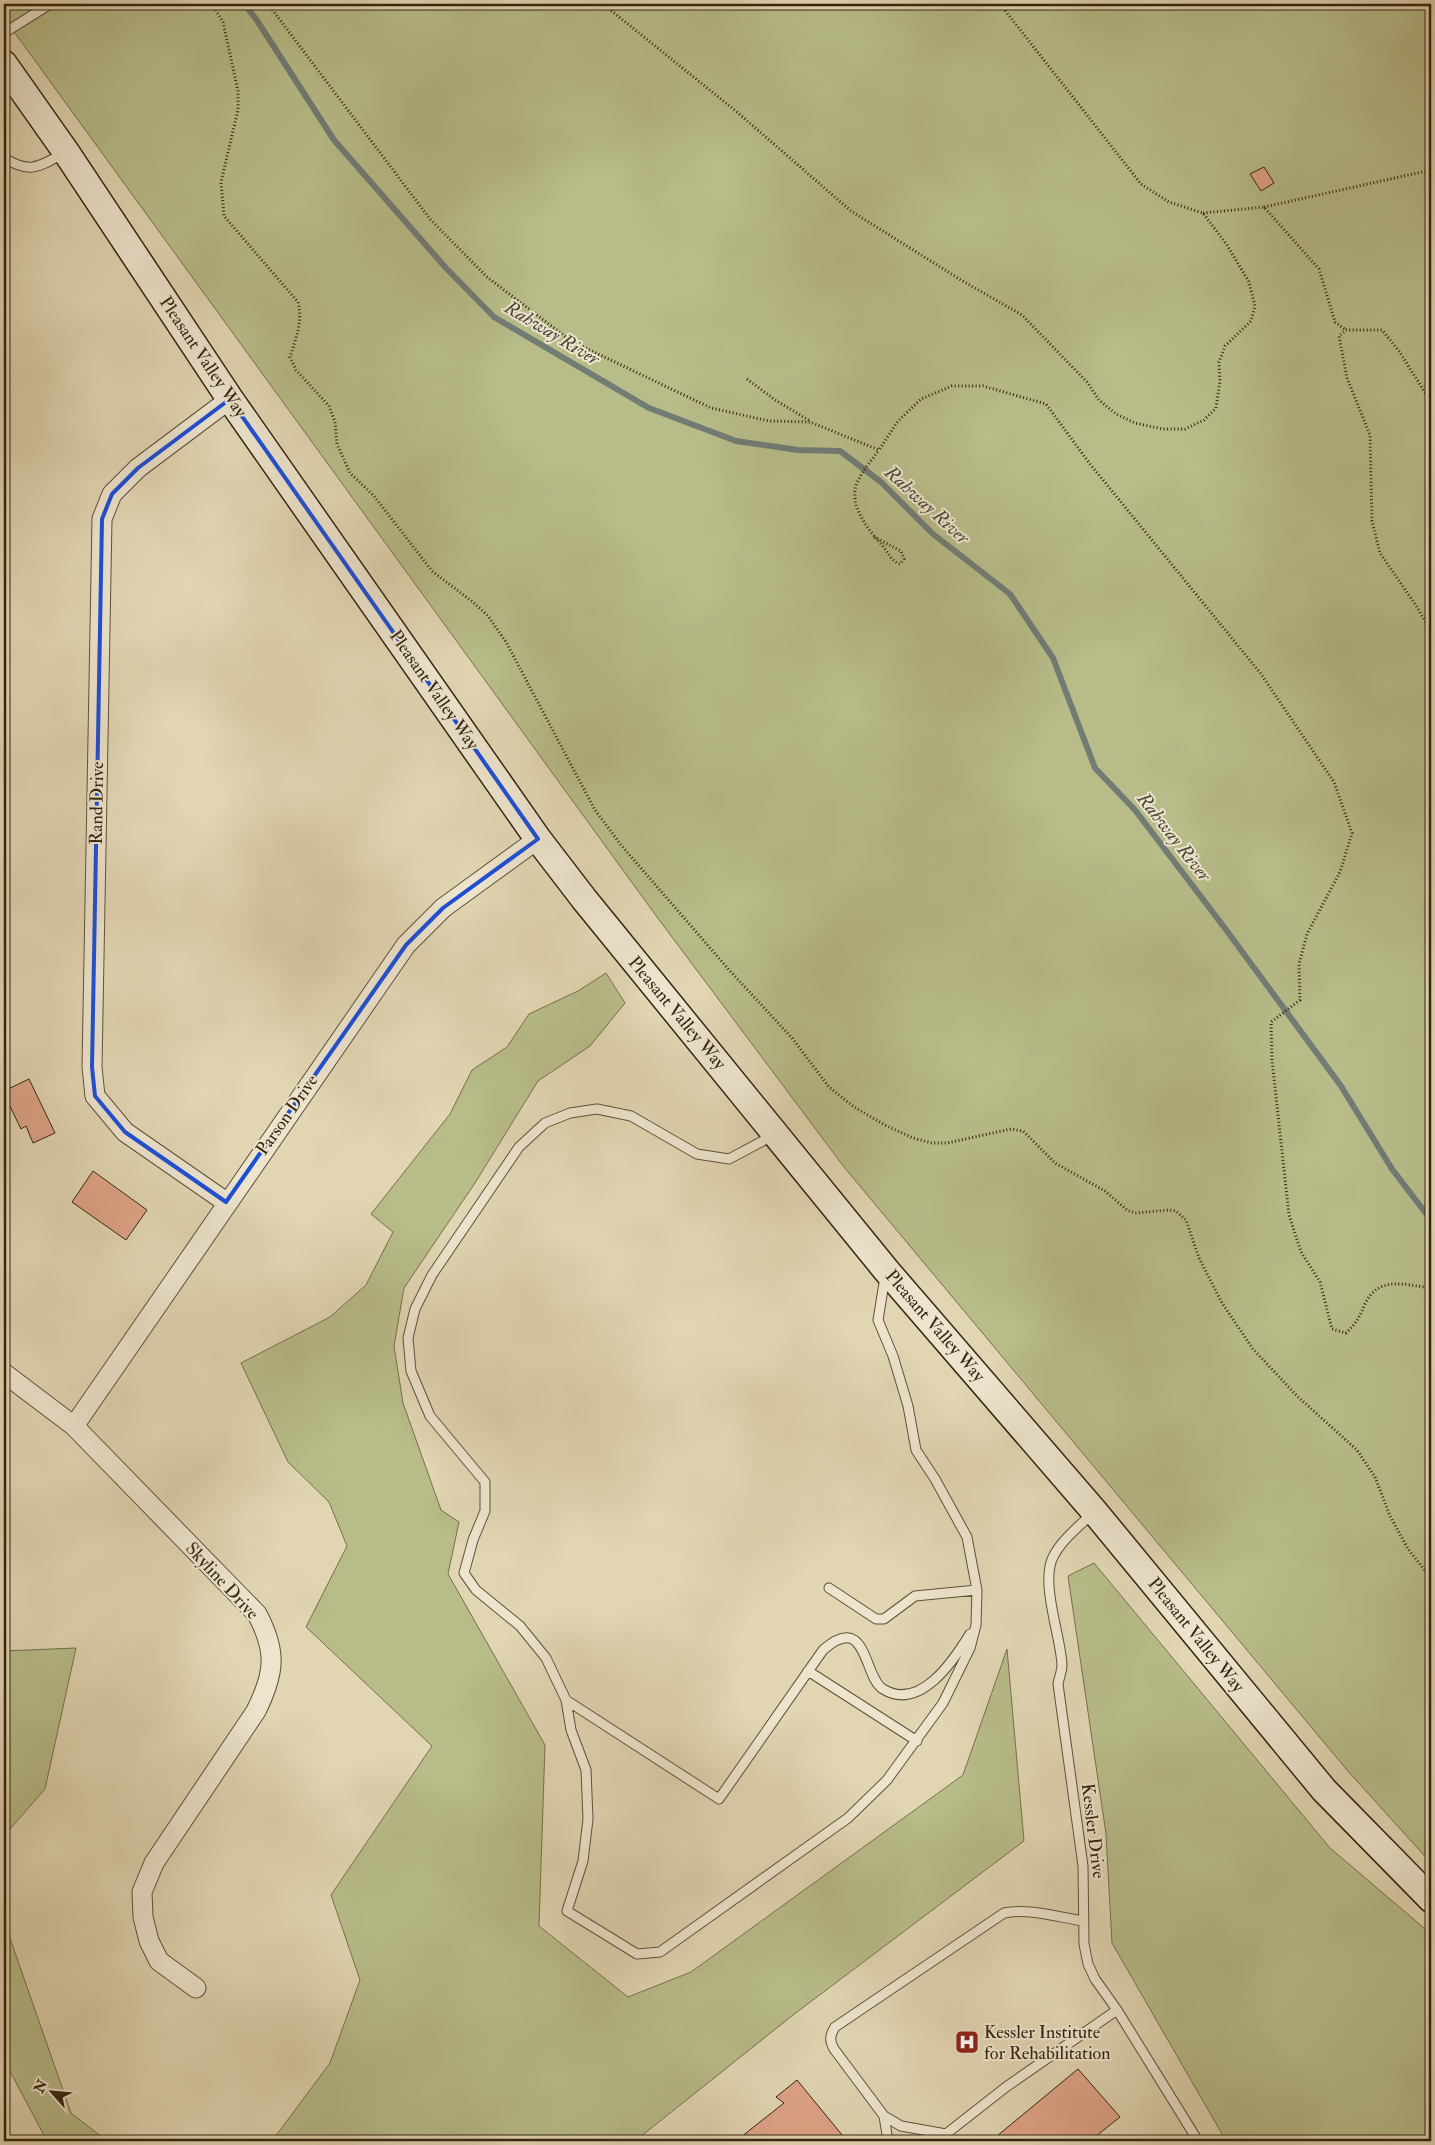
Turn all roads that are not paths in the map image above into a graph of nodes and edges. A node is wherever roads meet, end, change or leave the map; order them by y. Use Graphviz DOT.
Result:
graph roads {
  1 [pos="50,4"];
  2 [pos="4,33"];
  3 [pos="4,64"];
  4 [pos="66,152"];
  5 [pos="4,158"];
  6 [pos="230,399"];
  7 [pos="538,839"];
  8 [pos="776,1133"];
  9 [pos="226,1202"];
  10 [pos="886,1270"];
  11 [pos="4,1373"];
  12 [pos="74,1426"];
  13 [pos="1094,1511"];
  14 [pos="830,1588"];
  15 [pos="977,1590"];
  16 [pos="976,1625"];
  17 [pos="808,1670"];
  18 [pos="566,1700"];
  19 [pos="917,1741"];
  20 [pos="1431,1899"];
  21 [pos="1083,1921"];
  22 [pos="196,1988"];
  23 [pos="1117,2010"];
  24 [pos="884,2116"];
  25 [pos="943,2138"];
  26 [pos="888,2141"];
  27 [pos="1198,2141"];
  1 -- 2 [label="lane"];
  3 -- 4 [label="main road, Pleasant Valley Way"];
  4 -- 5 [label="lane"];
  4 -- 6 [label="main road, Pleasant Valley Way"];
  6 -- 7 [label="main road, Pleasant Valley Way"];
  6 -- 9 [label="street, Rand Drive"];
  7 -- 8 [label="main road, Pleasant Valley Way"];
  7 -- 9 [label="street, Parson Drive"];
  8 -- 10 [label="main road, Pleasant Valley Way"];
  8 -- 18 [label="lane"];
  9 -- 12 [label="street, Parson Drive"];
  10 -- 13 [label="main road, Pleasant Valley Way"];
  10 -- 15 [label="lane"];
  11 -- 12 [label="street, Skyline Drive"];
  12 -- 22 [label="street, Skyline Drive"];
  13 -- 20 [label="main road, Pleasant Valley Way"];
  13 -- 21 [label="lane, Kessler Drive"];
  14 -- 15 [label="lane"];
  15 -- 16 [label="lane"];
  16 -- 17 [label="lane"];
  16 -- 19 [label="lane"];
  17 -- 18 [label="lane"];
  17 -- 19 [label="lane"];
  18 -- 19 [label="lane"];
  21 -- 23 [label="lane, Kessler Drive"];
  21 -- 24 [label="lane"];
  23 -- 25 [label="lane"];
  23 -- 27 [label="lane, Kessler Drive"];
  24 -- 25 [label="lane"];
  24 -- 26 [label="lane"];
}
